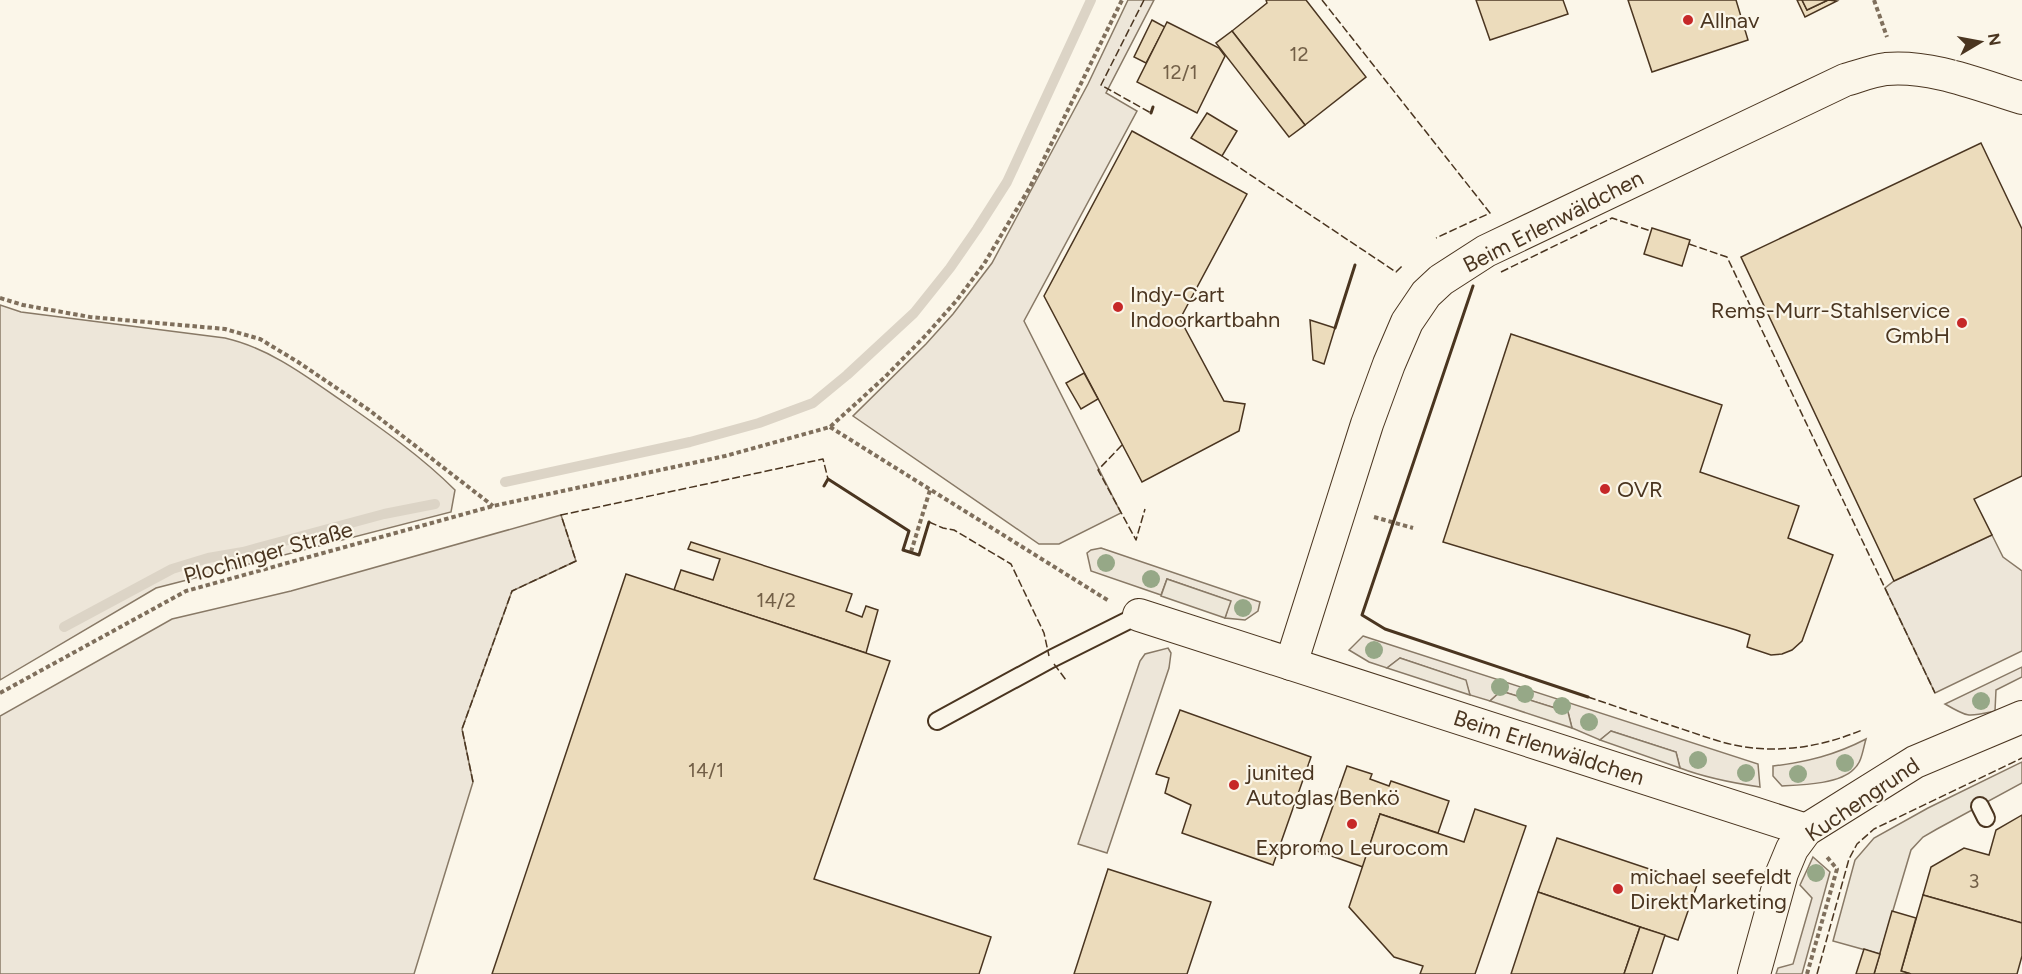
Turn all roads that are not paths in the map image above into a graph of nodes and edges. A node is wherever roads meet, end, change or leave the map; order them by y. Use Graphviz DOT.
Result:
graph roads {
  1 [pos="2022,98"];
  2 [pos="1139,615"];
  3 [pos="1291,664"];
  4 [pos="2022,717"];
  5 [pos="937,721"];
  6 [pos="1806,830"];
  7 [pos="1754,974"];
  1 -- 3 [label="street, Beim Erlenwäldchen"];
  2 -- 3 [label="street, Beim Erlenwäldchen"];
  2 -- 5 [label="lane"];
  3 -- 6 [label="street, Beim Erlenwäldchen"];
  4 -- 6 [label="street, Kuchengrund"];
  6 -- 7 [label="street, Kuchengrund"];
}
